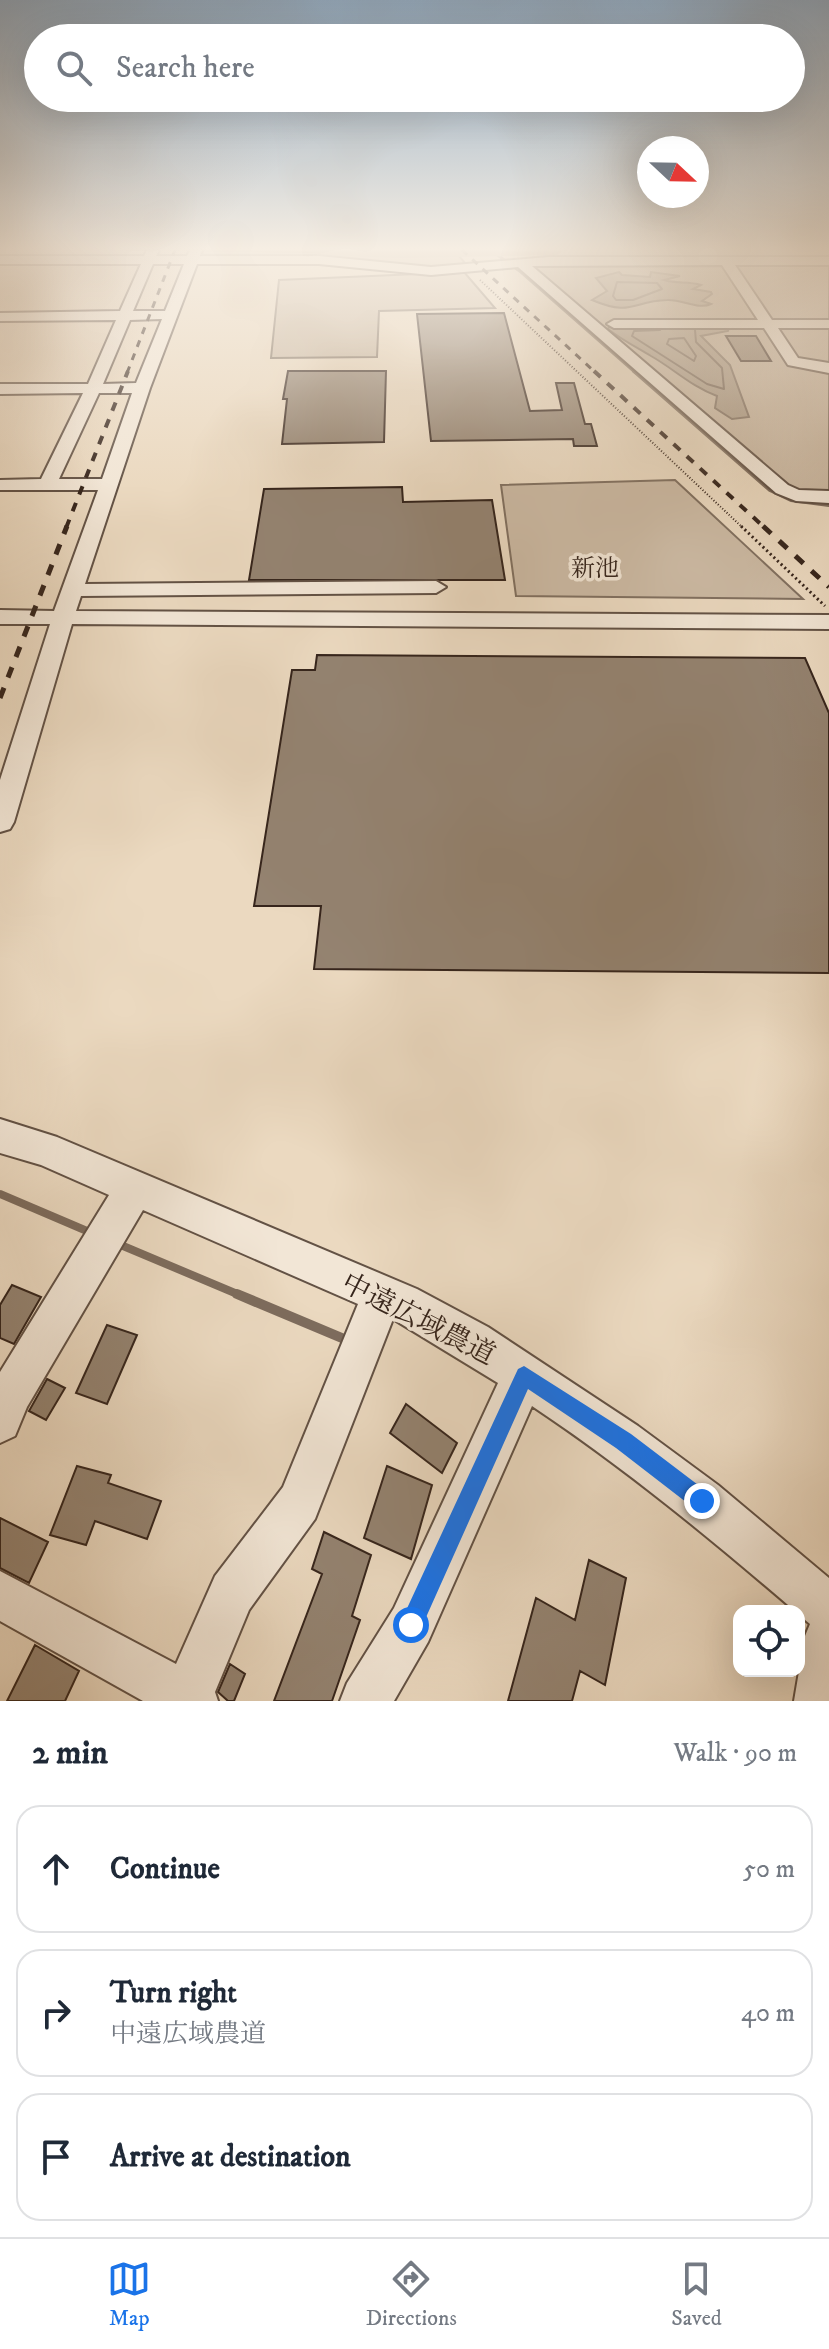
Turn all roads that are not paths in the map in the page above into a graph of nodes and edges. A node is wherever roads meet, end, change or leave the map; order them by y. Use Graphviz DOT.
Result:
graph roads {
  1 [pos="118,329"];
  2 [pos="165,329"];
  3 [pos="599,329"];
  4 [pos="769,329"];
  5 [pos="829,368"];
  6 [pos="142,388"];
  7 [pos="0,389"];
  8 [pos="93,389"];
  9 [pos="111,484"];
  10 [pos="0,485"];
  11 [pos="47,485"];
  12 [pos="829,497"];
  13 [pos="436,587"];
  14 [pos="73,590"];
  15 [pos="0,617"];
  16 [pos="63,617"];
  17 [pos="829,622"];
  18 [pos="1,819"];
  19 [pos="0,1136"];
  20 [pos="135,1188"];
  21 [pos="382,1295"];
  22 [pos="524,1375"];
  23 [pos="0,1421"];
  24 [pos="0,1595"];
  25 [pos="829,1609"];
  26 [pos="829,1636"];
  27 [pos="190,1699"];
  28 [pos="365,1701"];
  29 [pos="819,1701"];
  1 -- 8 [label="street"];
  2 -- 6 [label="street"];
  3 -- 12 [label="street"];
  4 -- 5 [label="street"];
  6 -- 8 [label="street"];
  6 -- 9 [label="street"];
  7 -- 8 [label="street"];
  8 -- 11 [label="street"];
  9 -- 11 [label="street"];
  9 -- 14 [label="street"];
  10 -- 11 [label="street"];
  13 -- 14 [label="street"];
  14 -- 16 [label="street"];
  15 -- 16 [label="street"];
  16 -- 17 [label="street"];
  16 -- 18 [label="street"];
  19 -- 20 [label="street, 中遠広域農道"];
  20 -- 21 [label="street, 中遠広域農道"];
  20 -- 23 [label="street"];
  21 -- 22 [label="street, 中遠広域農道"];
  21 -- 27 [label="street"];
  22 -- 25 [label="street, 中遠広域農道"];
  22 -- 28 [label="street"];
  24 -- 27 [label="street"];
  26 -- 29 [label="street"];
}
